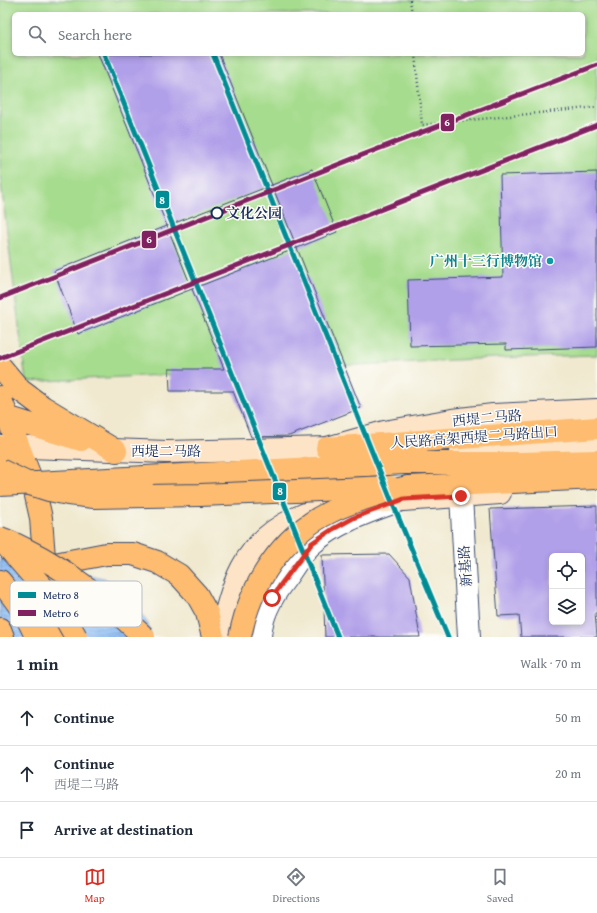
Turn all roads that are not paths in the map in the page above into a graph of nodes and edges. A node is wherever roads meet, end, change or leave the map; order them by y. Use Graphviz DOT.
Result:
graph roads {
  1 [pos="0,366"];
  2 [pos="0,397"];
  3 [pos="597,410"];
  4 [pos="4,416"];
  5 [pos="597,428"];
  6 [pos="6,447"];
  7 [pos="597,447"];
  8 [pos="328,448"];
  9 [pos="116,451"];
  10 [pos="597,461"];
  11 [pos="0,470"];
  12 [pos="597,478"];
  13 [pos="0,485"];
  14 [pos="597,487"];
  15 [pos="406,493"];
  16 [pos="461,496"];
  17 [pos="0,538"];
  18 [pos="0,555"];
  19 [pos="44,566"];
  20 [pos="22,581"];
  21 [pos="37,581"];
  22 [pos="45,581"];
  23 [pos="78,581"];
  24 [pos="2,583"];
  25 [pos="10,594"];
  26 [pos="32,627"];
  27 [pos="52,627"];
  28 [pos="60,627"];
  29 [pos="70,627"];
  30 [pos="133,627"];
  31 [pos="0,629"];
  32 [pos="3,637"];
  33 [pos="36,637"];
  34 [pos="55,637"];
  35 [pos="68,637"];
  36 [pos="76,637"];
  37 [pos="144,637"];
  38 [pos="213,637"];
  39 [pos="220,637"];
  40 [pos="240,637"];
  41 [pos="260,637"];
  42 [pos="469,637"];
  1 -- 9 [label="main road"];
  2 -- 4 [label="main road"];
  3 -- 8 [label="main road, 西堤二马路"];
  4 -- 6 [label="main road"];
  4 -- 9 [label="main road"];
  5 -- 8 [label="main road, 人民路高架西堤二马路出口"];
  6 -- 9 [label="main road, 西堤二马路"];
  6 -- 19 [label="main road"];
  7 -- 8 [label="main road"];
  8 -- 9 [label="main road, 西堤二马路"];
  10 -- 13 [label="main road, bridge"];
  11 -- 15 [label="main road, bridge"];
  12 -- 15 [label="main road"];
  14 -- 16 [label="main road"];
  15 -- 16 [label="main road"];
  15 -- 39 [label="main road"];
  15 -- 40 [label="main road, bridge"];
  15 -- 41 [label="street"];
  16 -- 42 [label="street, 新基路"];
  17 -- 21 [label="main road, bridge"];
  17 -- 23 [label="main road, bridge"];
  18 -- 20 [label="main road"];
  19 -- 22 [label="main road, bridge"];
  19 -- 38 [label="main road"];
  24 -- 25 [label="main road"];
  26 -- 33 [label="main road"];
  27 -- 34 [label="main road, bridge"];
  28 -- 35 [label="main road"];
  29 -- 36 [label="main road, bridge"];
  30 -- 37 [label="main road, bridge"];
  31 -- 32 [label="main road"];
}
